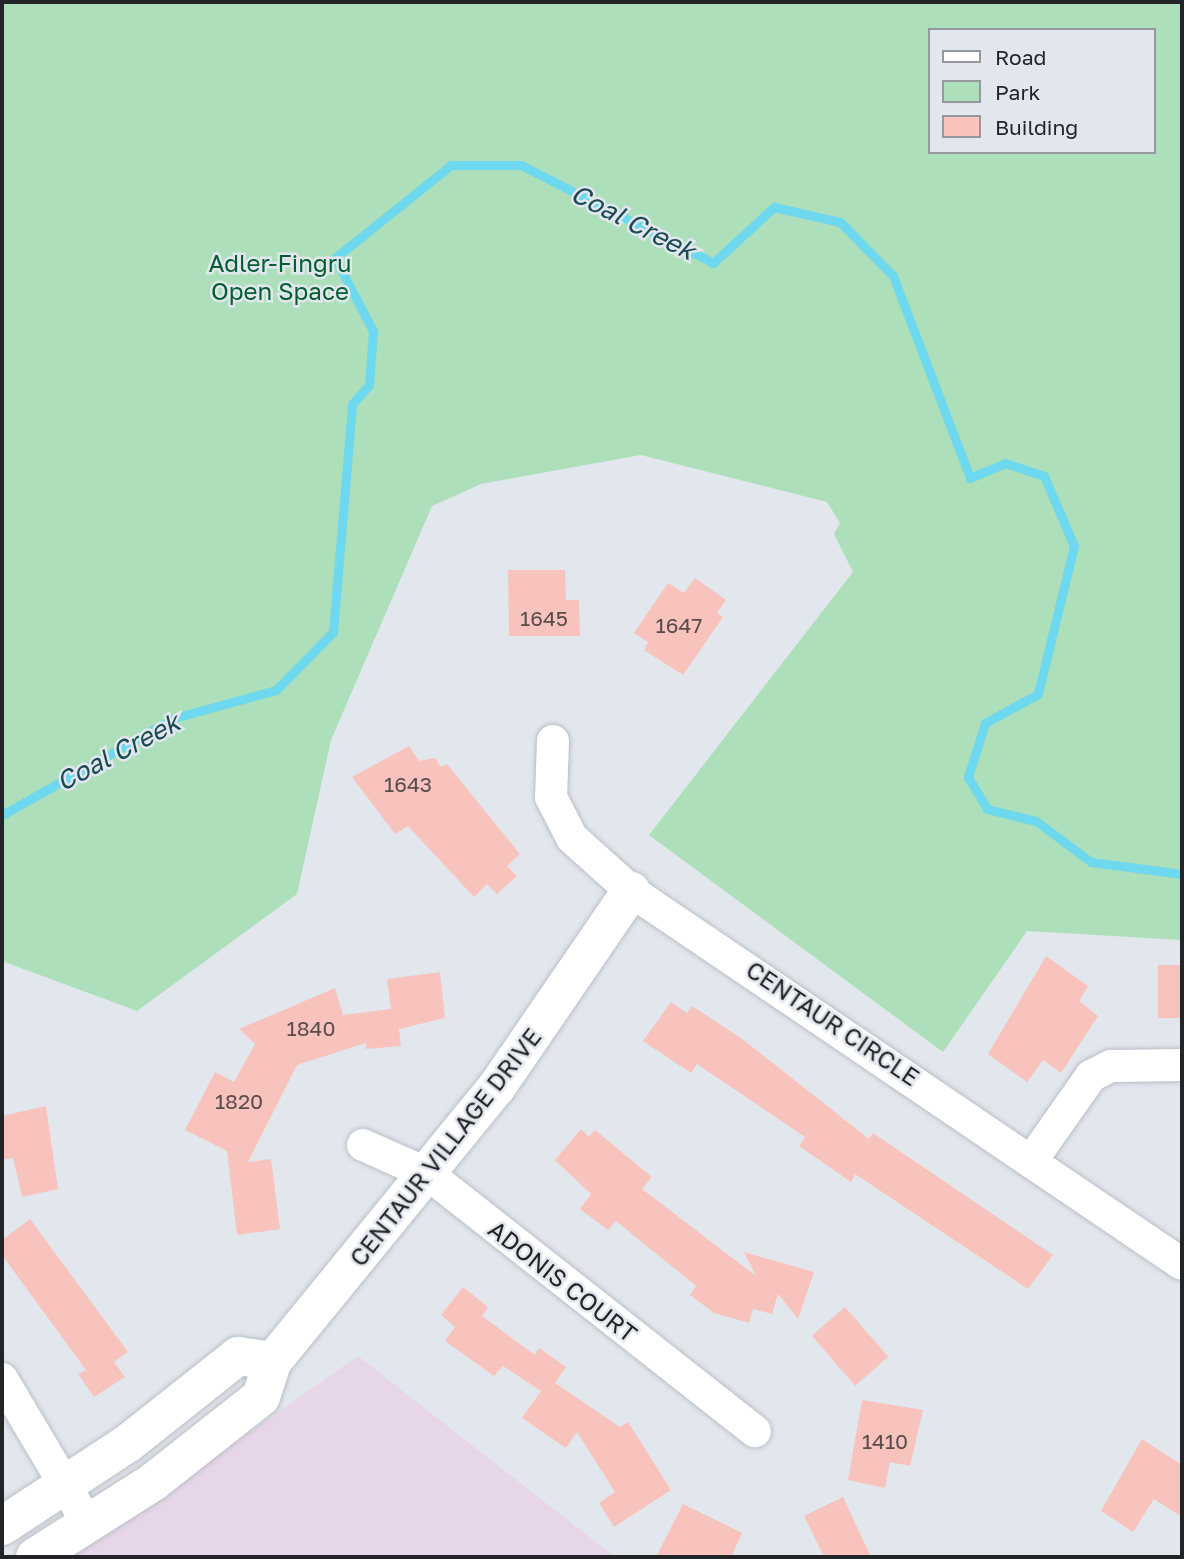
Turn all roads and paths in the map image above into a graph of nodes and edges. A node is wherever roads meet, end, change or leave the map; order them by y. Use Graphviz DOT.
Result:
graph roads {
  1 [pos="553,741"];
  2 [pos="631,891"];
  3 [pos="1182,1065"];
  4 [pos="363,1145"];
  5 [pos="1032,1160"];
  6 [pos="428,1174"];
  7 [pos="1182,1264"];
  8 [pos="273,1361"];
  9 [pos="2,1379"];
  10 [pos="755,1431"];
  11 [pos="64,1483"];
  12 [pos="88,1524"];
  13 [pos="2,1526"];
  14 [pos="36,1557"];
  1 -- 2 [label="street, CENTAUR CIRCLE"];
  2 -- 5 [label="street, CENTAUR CIRCLE"];
  2 -- 6 [label="street, CENTAUR VILLAGE DRIVE"];
  3 -- 5 [label="street"];
  4 -- 6 [label="street, ADONIS COURT"];
  5 -- 7 [label="street, CENTAUR CIRCLE"];
  6 -- 8 [label="street, CENTAUR VILLAGE DRIVE"];
  6 -- 10 [label="street, ADONIS COURT"];
  8 -- 11 [label="street"];
  8 -- 12 [label="street, CENTAUR VILLAGE DRIVE"];
  9 -- 11 [label="street"];
  11 -- 12 [label="street"];
  11 -- 13 [label="street"];
  12 -- 14 [label="street, CENTAUR VILLAGE DRIVE"];
}
